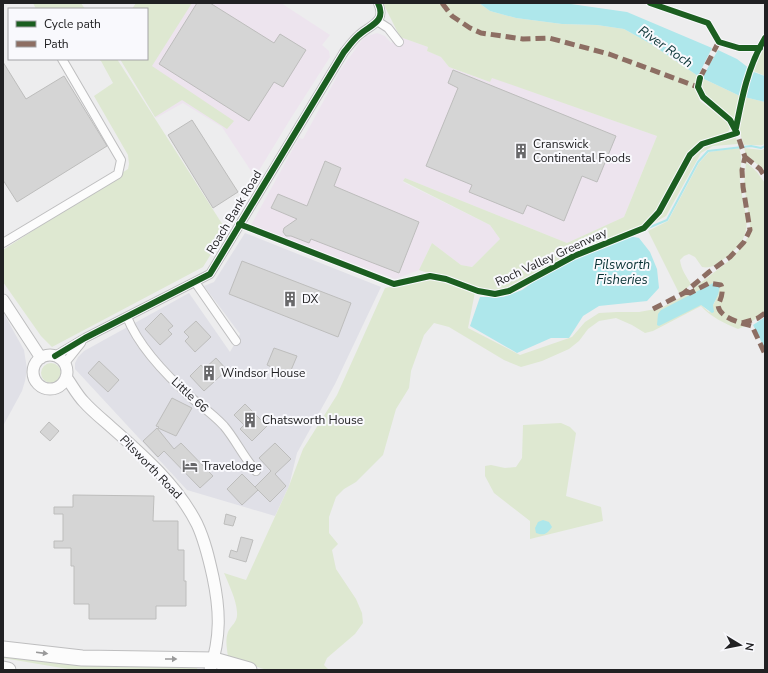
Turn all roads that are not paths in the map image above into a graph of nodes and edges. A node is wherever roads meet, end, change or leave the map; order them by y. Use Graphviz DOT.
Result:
graph roads {
  1 [pos="378,3"];
  2 [pos="377,21"];
  3 [pos="398,42"];
  4 [pos="63,60"];
  5 [pos="3,243"];
  6 [pos="194,282"];
  7 [pos="3,300"];
  8 [pos="127,317"];
  9 [pos="85,338"];
  10 [pos="236,341"];
  11 [pos="55,356"];
  12 [pos="41,358"];
  13 [pos="65,363"];
  14 [pos="66,377"];
  15 [pos="57,388"];
  16 [pos="84,402"];
  17 [pos="256,470"];
  18 [pos="3,649"];
  19 [pos="212,665"];
  20 [pos="3,669"];
  21 [pos="8,670"];
  22 [pos="249,670"];
  1 -- 2 [label="street"];
  2 -- 3 [label="street"];
  2 -- 6 [label="street, Roach Bank Road"];
  4 -- 5 [label="street"];
  6 -- 8 [label="street, Roach Bank Road"];
  6 -- 10 [label="street"];
  7 -- 12 [label="street"];
  8 -- 9 [label="street, Roach Bank Road"];
  8 -- 17 [label="street, Little 66"];
  9 -- 11 [label="street, Roach Bank Road"];
  9 -- 13 [label="street, Roach Bank Road"];
  11 -- 12 [label="street"];
  11 -- 13 [label="street"];
  12 -- 15 [label="street"];
  13 -- 14 [label="street"];
  14 -- 15 [label="street"];
  14 -- 16 [label="street, Pilsworth Road"];
  15 -- 16 [label="street, Pilsworth Road"];
  16 -- 19 [label="street, Pilsworth Road"];
  18 -- 19 [label="highway, one-way"];
  19 -- 22 [label="highway"];
  20 -- 21 [label="highway"];
}
